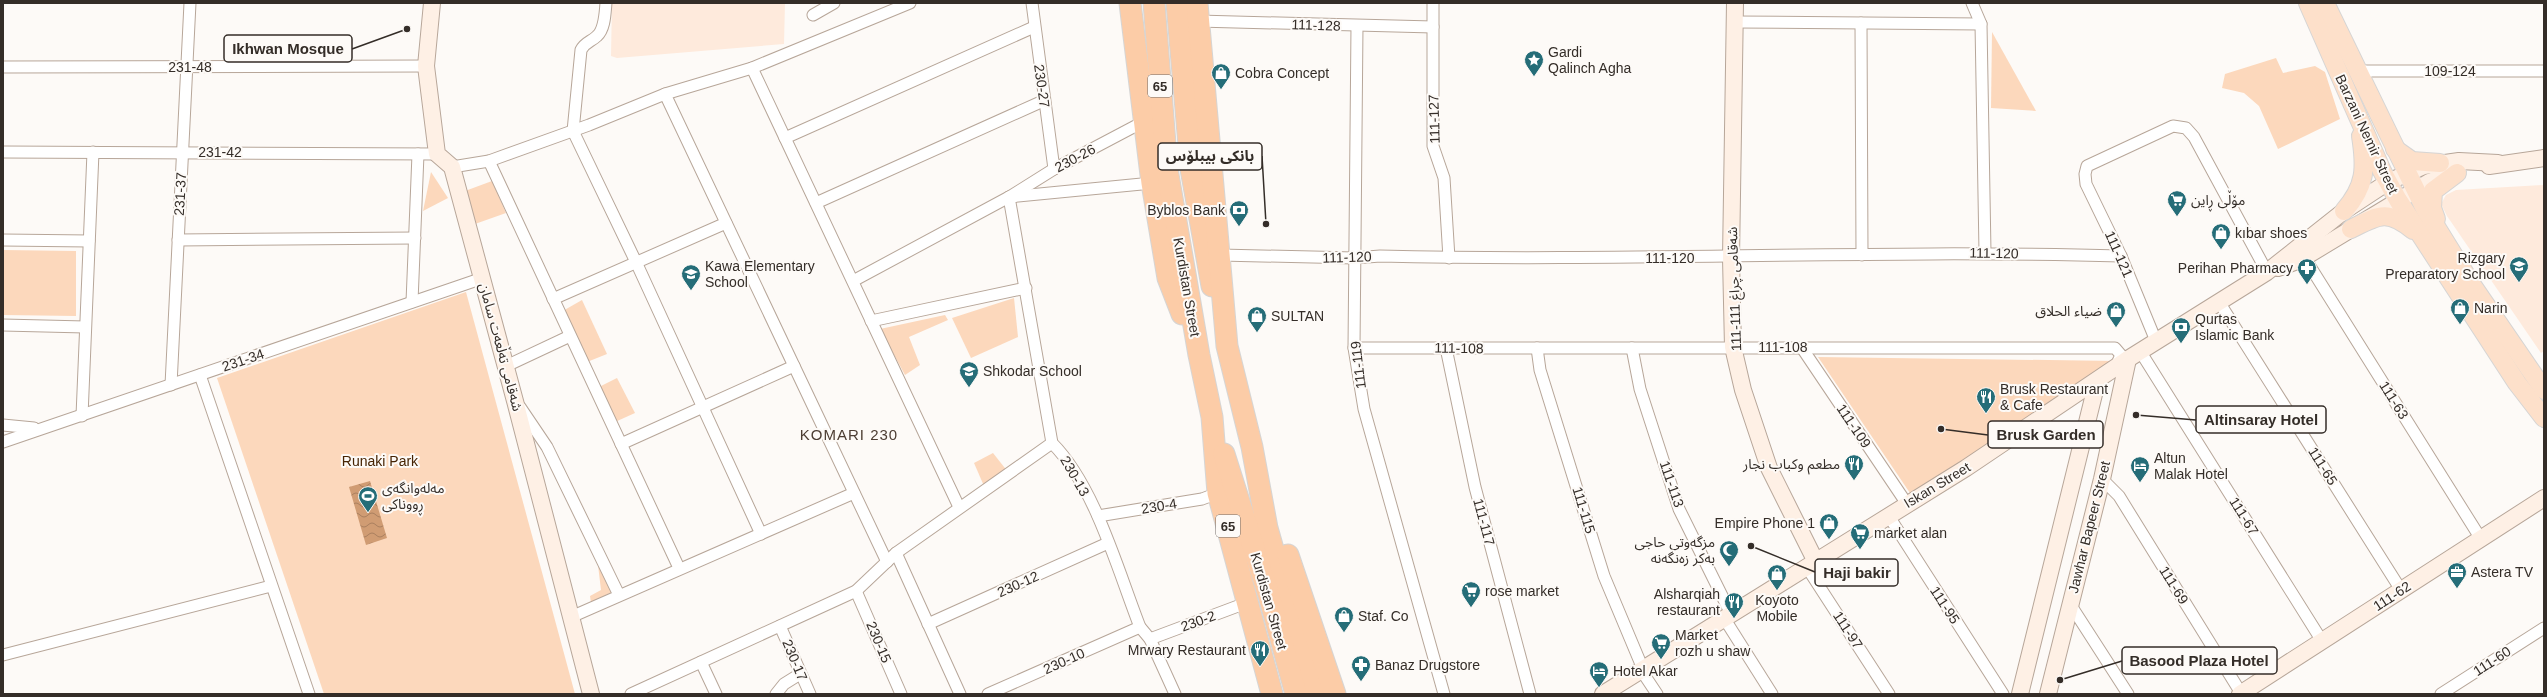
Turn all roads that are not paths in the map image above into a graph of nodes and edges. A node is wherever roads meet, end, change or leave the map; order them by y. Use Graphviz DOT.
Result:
graph roads {
  1 [pos="190,3"];
  2 [pos="432,3"];
  3 [pos="606,3"];
  4 [pos="834,3"];
  5 [pos="910,3"];
  6 [pos="1032,3"];
  7 [pos="1130,3"];
  8 [pos="1154,3"];
  9 [pos="1177,3"];
  10 [pos="1433,3"];
  11 [pos="1735,3"];
  12 [pos="1972,3"];
  13 [pos="2308,3"];
  14 [pos="2325,3"];
  15 [pos="1198,12"];
  16 [pos="813,15"];
  17 [pos="1735,22"];
  18 [pos="1861,23"];
  19 [pos="1982,24"];
  20 [pos="1357,26"];
  21 [pos="1034,27"];
  22 [pos="1433,27"];
  23 [pos="426,66"];
  24 [pos="3,67"];
  25 [pos="187,67"];
  26 [pos="752,68"];
  27 [pos="2357,71"];
  28 [pos="2544,71"];
  29 [pos="665,94"];
  30 [pos="1043,101"];
  31 [pos="2356,111"];
  32 [pos="1143,122"];
  33 [pos="573,131"];
  34 [pos="786,138"];
  35 [pos="2395,148"];
  36 [pos="3,152"];
  37 [pos="93,152"];
  38 [pos="182,152"];
  39 [pos="418,154"];
  40 [pos="437,154"];
  41 [pos="2544,158"];
  42 [pos="488,161"];
  43 [pos="2440,163"];
  44 [pos="2498,163"];
  45 [pos="452,167"];
  46 [pos="1054,169"];
  47 [pos="2407,173"];
  48 [pos="2457,173"];
  49 [pos="1159,176"];
  50 [pos="2388,182"];
  51 [pos="2406,195"];
  52 [pos="1009,197"];
  53 [pos="816,203"];
  54 [pos="2344,212"];
  55 [pos="726,223"];
  56 [pos="2351,229"];
  57 [pos="415,238"];
  58 [pos="2422,238"];
  59 [pos="3,240"];
  60 [pos="178,240"];
  61 [pos="89,241"];
  62 [pos="2445,242"];
  63 [pos="1985,252"];
  64 [pos="1220,255"];
  65 [pos="1862,255"];
  66 [pos="2121,256"];
  67 [pos="1355,258"];
  68 [pos="1449,258"];
  69 [pos="1731,258"];
  70 [pos="2306,260"];
  71 [pos="636,262"];
  72 [pos="2267,272"];
  73 [pos="483,278"];
  74 [pos="853,281"];
  75 [pos="1026,288"];
  76 [pos="553,299"];
  77 [pos="412,302"];
  78 [pos="2220,302"];
  79 [pos="871,321"];
  80 [pos="3,325"];
  81 [pos="86,327"];
  82 [pos="570,336"];
  83 [pos="2156,341"];
  84 [pos="1227,346"];
  85 [pos="1733,347"];
  86 [pos="1354,348"];
  87 [pos="1446,348"];
  88 [pos="1537,348"];
  89 [pos="1632,348"];
  90 [pos="1802,348"];
  91 [pos="2134,355"];
  92 [pos="506,366"];
  93 [pos="794,366"];
  94 [pos="2115,368"];
  95 [pos="200,375"];
  96 [pos="2541,380"];
  97 [pos="2097,382"];
  98 [pos="171,385"];
  99 [pos="515,401"];
  100 [pos="703,407"];
  101 [pos="82,416"];
  102 [pos="1212,417"];
  103 [pos="2544,418"];
  104 [pos="3,425"];
  105 [pos="38,428"];
  106 [pos="3,442"];
  107 [pos="1052,443"];
  108 [pos="621,444"];
  109 [pos="1252,447"];
  110 [pos="2102,479"];
  111 [pos="854,493"];
  112 [pos="1218,493"];
  113 [pos="2544,498"];
  114 [pos="1906,504"];
  115 [pos="959,507"];
  116 [pos="1888,515"];
  117 [pos="1098,516"];
  118 [pos="761,534"];
  119 [pos="2480,539"];
  120 [pos="1108,543"];
  121 [pos="896,553"];
  122 [pos="887,562"];
  123 [pos="1810,563"];
  124 [pos="679,568"];
  125 [pos="271,586"];
  126 [pos="2401,590"];
  127 [pos="856,591"];
  128 [pos="619,595"];
  129 [pos="1246,603"];
  130 [pos="2070,604"];
  131 [pos="1727,616"];
  132 [pos="571,617"];
  133 [pos="928,624"];
  134 [pos="780,626"];
  135 [pos="1140,627"];
  136 [pos="2544,628"];
  137 [pos="1150,639"];
  138 [pos="2322,641"];
  139 [pos="3,655"];
  140 [pos="702,662"];
  141 [pos="1642,670"];
  142 [pos="800,674"];
  143 [pos="309,694"];
  144 [pos="591,694"];
  145 [pos="631,694"];
  146 [pos="716,694"];
  147 [pos="776,694"];
  148 [pos="810,694"];
  149 [pos="901,694"];
  150 [pos="960,694"];
  151 [pos="988,694"];
  152 [pos="1175,694"];
  153 [pos="1272,694"];
  154 [pos="1296,694"];
  155 [pos="1314,694"];
  156 [pos="1335,694"];
  157 [pos="1444,694"];
  158 [pos="1530,694"];
  159 [pos="1603,694"];
  160 [pos="1657,694"];
  161 [pos="1772,694"];
  162 [pos="1890,694"];
  163 [pos="2003,694"];
  164 [pos="2020,694"];
  165 [pos="2048,694"];
  166 [pos="2128,694"];
  167 [pos="2240,694"];
  168 [pos="2441,694"];
  1 -- 25 [label="street, 231-37"];
  2 -- 23 [label="main road"];
  3 -- 33 [label="street"];
  4 -- 16 [label="street"];
  5 -- 26 [label="street"];
  6 -- 21 [label="street, 230-27"];
  7 -- 32 [label="highway, Kurdistan Street / 65"];
  8 -- 49 [label="highway, Kurdistan Street / 65"];
  9 -- 84 [label="highway, Kurdistan Street / 65"];
  10 -- 22 [label="street, 111-127"];
  11 -- 17 [label="main road, شەقامی چراغ 111-111"];
  12 -- 19 [label="street"];
  13 -- 31 [label="main road, Barzani Nemir Street"];
  14 -- 27 [label="main road, Barzani Nemir Street"];
  15 -- 20 [label="street, 111-128"];
  15 -- 64 [label="highway, Kurdistan Street / 65"];
  17 -- 18 [label="street"];
  17 -- 69 [label="main road, شەقامی چراغ 111-111"];
  18 -- 19 [label="street"];
  18 -- 65 [label="street"];
  19 -- 63 [label="street"];
  20 -- 22 [label="street, 111-128"];
  20 -- 67 [label="street, 111-119"];
  21 -- 30 [label="street, 230-27"];
  21 -- 34 [label="street"];
  22 -- 68 [label="street, 111-127"];
  23 -- 25 [label="street, 231-48"];
  23 -- 40 [label="main road"];
  24 -- 25 [label="street, 231-48"];
  25 -- 38 [label="street, 231-37"];
  26 -- 29 [label="street"];
  26 -- 34 [label="street"];
  27 -- 28 [label="street, 109-124"];
  27 -- 35 [label="main road, Barzani Nemir Street"];
  29 -- 33 [label="street"];
  29 -- 55 [label="street"];
  30 -- 46 [label="street, 230-27"];
  30 -- 53 [label="street"];
  31 -- 50 [label="main road, Barzani Nemir Street"];
  31 -- 54 [label="main road"];
  32 -- 46 [label="street, 230-26"];
  32 -- 49 [label="highway, Kurdistan Street / 65"];
  33 -- 42 [label="street"];
  33 -- 71 [label="street"];
  34 -- 53 [label="street"];
  35 -- 43 [label="main road"];
  35 -- 47 [label="main road, Barzani Nemir Street"];
  36 -- 37 [label="street, 231-42"];
  37 -- 38 [label="street, 231-42"];
  37 -- 61 [label="street"];
  38 -- 39 [label="street, 231-42"];
  38 -- 60 [label="street, 231-37"];
  39 -- 40 [label="street, 231-42"];
  39 -- 57 [label="street"];
  40 -- 45 [label="main road"];
  41 -- 44 [label="main road"];
  42 -- 45 [label="street"];
  42 -- 76 [label="street"];
  43 -- 44 [label="main road"];
  43 -- 47 [label="main road"];
  44 -- 48 [label="main road"];
  45 -- 73 [label="main road, شەقامی تەڵعەت سامان"];
  46 -- 52 [label="street, 230-26"];
  47 -- 50 [label="main road"];
  47 -- 51 [label="main road, Barzani Nemir Street"];
  48 -- 51 [label="main road"];
  48 -- 62 [label="main road"];
  49 -- 52 [label="street"];
  49 -- 102 [label="highway, Kurdistan Street / 65"];
  50 -- 51 [label="main road, Barzani Nemir Street"];
  50 -- 54 [label="main road"];
  51 -- 56 [label="main road"];
  51 -- 58 [label="main road, Barzani Nemir Street"];
  51 -- 62 [label="main road, Barzani Nemir Street"];
  52 -- 74 [label="street, 230-26"];
  52 -- 75 [label="street, 230-13"];
  53 -- 74 [label="street"];
  54 -- 72 [label="main road"];
  55 -- 71 [label="street"];
  55 -- 93 [label="street"];
  56 -- 58 [label="main road"];
  56 -- 72 [label="main road"];
  57 -- 60 [label="street"];
  57 -- 77 [label="street"];
  58 -- 103 [label="main road, Barzani Nemir Street"];
  59 -- 61 [label="street"];
  60 -- 98 [label="street, 231-37"];
  61 -- 81 [label="street"];
  62 -- 96 [label="main road, Barzani Nemir Street"];
  63 -- 65 [label="street, 111-120"];
  63 -- 66 [label="street, 111-120"];
  64 -- 67 [label="street, 111-120"];
  64 -- 84 [label="highway, Kurdistan Street / 65"];
  65 -- 69 [label="street, 111-120"];
  66 -- 72 [label="street, 111-121"];
  66 -- 83 [label="street, 111-121"];
  67 -- 68 [label="street, 111-120"];
  67 -- 86 [label="street, 111-119"];
  68 -- 69 [label="street, 111-120"];
  69 -- 85 [label="main road, شەقامی چراغ 111-111"];
  70 -- 119 [label="street, 111-63"];
  71 -- 76 [label="street"];
  71 -- 100 [label="street"];
  72 -- 78 [label="main road, Iskan Street"];
  73 -- 77 [label="street, 231-34"];
  73 -- 92 [label="main road, شەقامی تەڵعەت سامان"];
  74 -- 79 [label="street"];
  75 -- 79 [label="street"];
  75 -- 107 [label="street, 230-13"];
  76 -- 82 [label="street"];
  77 -- 95 [label="street, 231-34"];
  78 -- 83 [label="main road, Iskan Street"];
  78 -- 126 [label="street, 111-65"];
  79 -- 115 [label="street"];
  80 -- 81 [label="street"];
  81 -- 101 [label="street"];
  82 -- 92 [label="street"];
  82 -- 108 [label="street"];
  83 -- 91 [label="main road, Iskan Street"];
  84 -- 109 [label="highway, Kurdistan Street / 65"];
  85 -- 89 [label="street, 111-108"];
  85 -- 90 [label="street, 111-108"];
  85 -- 123 [label="main road, شەقامی چراغ 111-111"];
  86 -- 87 [label="street, 111-108"];
  86 -- 157 [label="street, 111-119"];
  87 -- 88 [label="street, 111-108"];
  87 -- 158 [label="street, 111-117"];
  88 -- 89 [label="street, 111-108"];
  88 -- 141 [label="street, 111-115"];
  89 -- 131 [label="street, 111-113"];
  90 -- 94 [label="street, 111-108"];
  90 -- 114 [label="street, 111-109"];
  91 -- 94 [label="main road, Iskan Street"];
  91 -- 110 [label="main road, Jawhar Bapeer Street"];
  91 -- 138 [label="street, 111-67"];
  92 -- 99 [label="main road, شەقامی تەڵعەت سامان"];
  93 -- 100 [label="street"];
  93 -- 111 [label="street"];
  94 -- 97 [label="main road, Iskan Street"];
  95 -- 98 [label="street, 231-34"];
  95 -- 125 [label="street"];
  97 -- 114 [label="main road, Iskan Street"];
  97 -- 164 [label="main road, Jawhar Bapeer Street"];
  98 -- 101 [label="street, 231-34"];
  99 -- 128 [label="street"];
  99 -- 132 [label="main road, شەقامی تەڵعەت سامان"];
  100 -- 108 [label="street"];
  100 -- 118 [label="street"];
  101 -- 105 [label="street, 231-34"];
  102 -- 112 [label="highway, Kurdistan Street / 65"];
  102 -- 154 [label="highway, Kurdistan Street / 65"];
  104 -- 105 [label="street"];
  105 -- 106 [label="street, 231-34"];
  107 -- 115 [label="street"];
  107 -- 117 [label="street, 230-13"];
  108 -- 124 [label="street"];
  109 -- 155 [label="highway, Kurdistan Street / 65"];
  109 -- 156 [label="highway, Kurdistan Street / 65"];
  110 -- 130 [label="main road, Jawhar Bapeer Street"];
  110 -- 167 [label="street, 111-69"];
  111 -- 118 [label="street"];
  111 -- 122 [label="street"];
  112 -- 117 [label="street, 230-4"];
  112 -- 129 [label="highway, Kurdistan Street / 65"];
  113 -- 119 [label="main road, 111-62"];
  114 -- 116 [label="main road, Iskan Street"];
  115 -- 121 [label="street"];
  116 -- 123 [label="main road, Iskan Street"];
  116 -- 163 [label="street, 111-95"];
  117 -- 120 [label="street, 230-13"];
  118 -- 124 [label="street"];
  119 -- 126 [label="main road, 111-62"];
  120 -- 133 [label="street, 230-12"];
  120 -- 135 [label="street, 230-13"];
  121 -- 122 [label="street"];
  121 -- 133 [label="street"];
  122 -- 127 [label="street"];
  123 -- 131 [label="main road, Iskan Street"];
  123 -- 162 [label="street, 111-97"];
  124 -- 128 [label="street"];
  125 -- 139 [label="street"];
  125 -- 143 [label="street"];
  126 -- 138 [label="main road, 111-62"];
  127 -- 134 [label="street"];
  127 -- 149 [label="street, 230-15"];
  128 -- 132 [label="street"];
  129 -- 137 [label="street, 230-2"];
  129 -- 153 [label="highway, Kurdistan Street / 65"];
  130 -- 165 [label="main road, Jawhar Bapeer Street"];
  130 -- 166 [label="street"];
  131 -- 141 [label="main road, Iskan Street"];
  131 -- 161 [label="street, 111-113"];
  132 -- 144 [label="main road, شەقامی تەڵعەت سامان"];
  133 -- 150 [label="street"];
  134 -- 140 [label="street"];
  134 -- 142 [label="street, 230-17"];
  135 -- 137 [label="street, 230-13"];
  135 -- 151 [label="street, 230-10"];
  136 -- 168 [label="street, 111-60"];
  137 -- 152 [label="street, 230-13"];
  138 -- 167 [label="main road, 111-62"];
  140 -- 145 [label="street"];
  140 -- 146 [label="street"];
  141 -- 159 [label="main road, Iskan Street"];
  141 -- 160 [label="street, 111-115"];
  142 -- 147 [label="street"];
  142 -- 148 [label="street, 230-17"];
}
